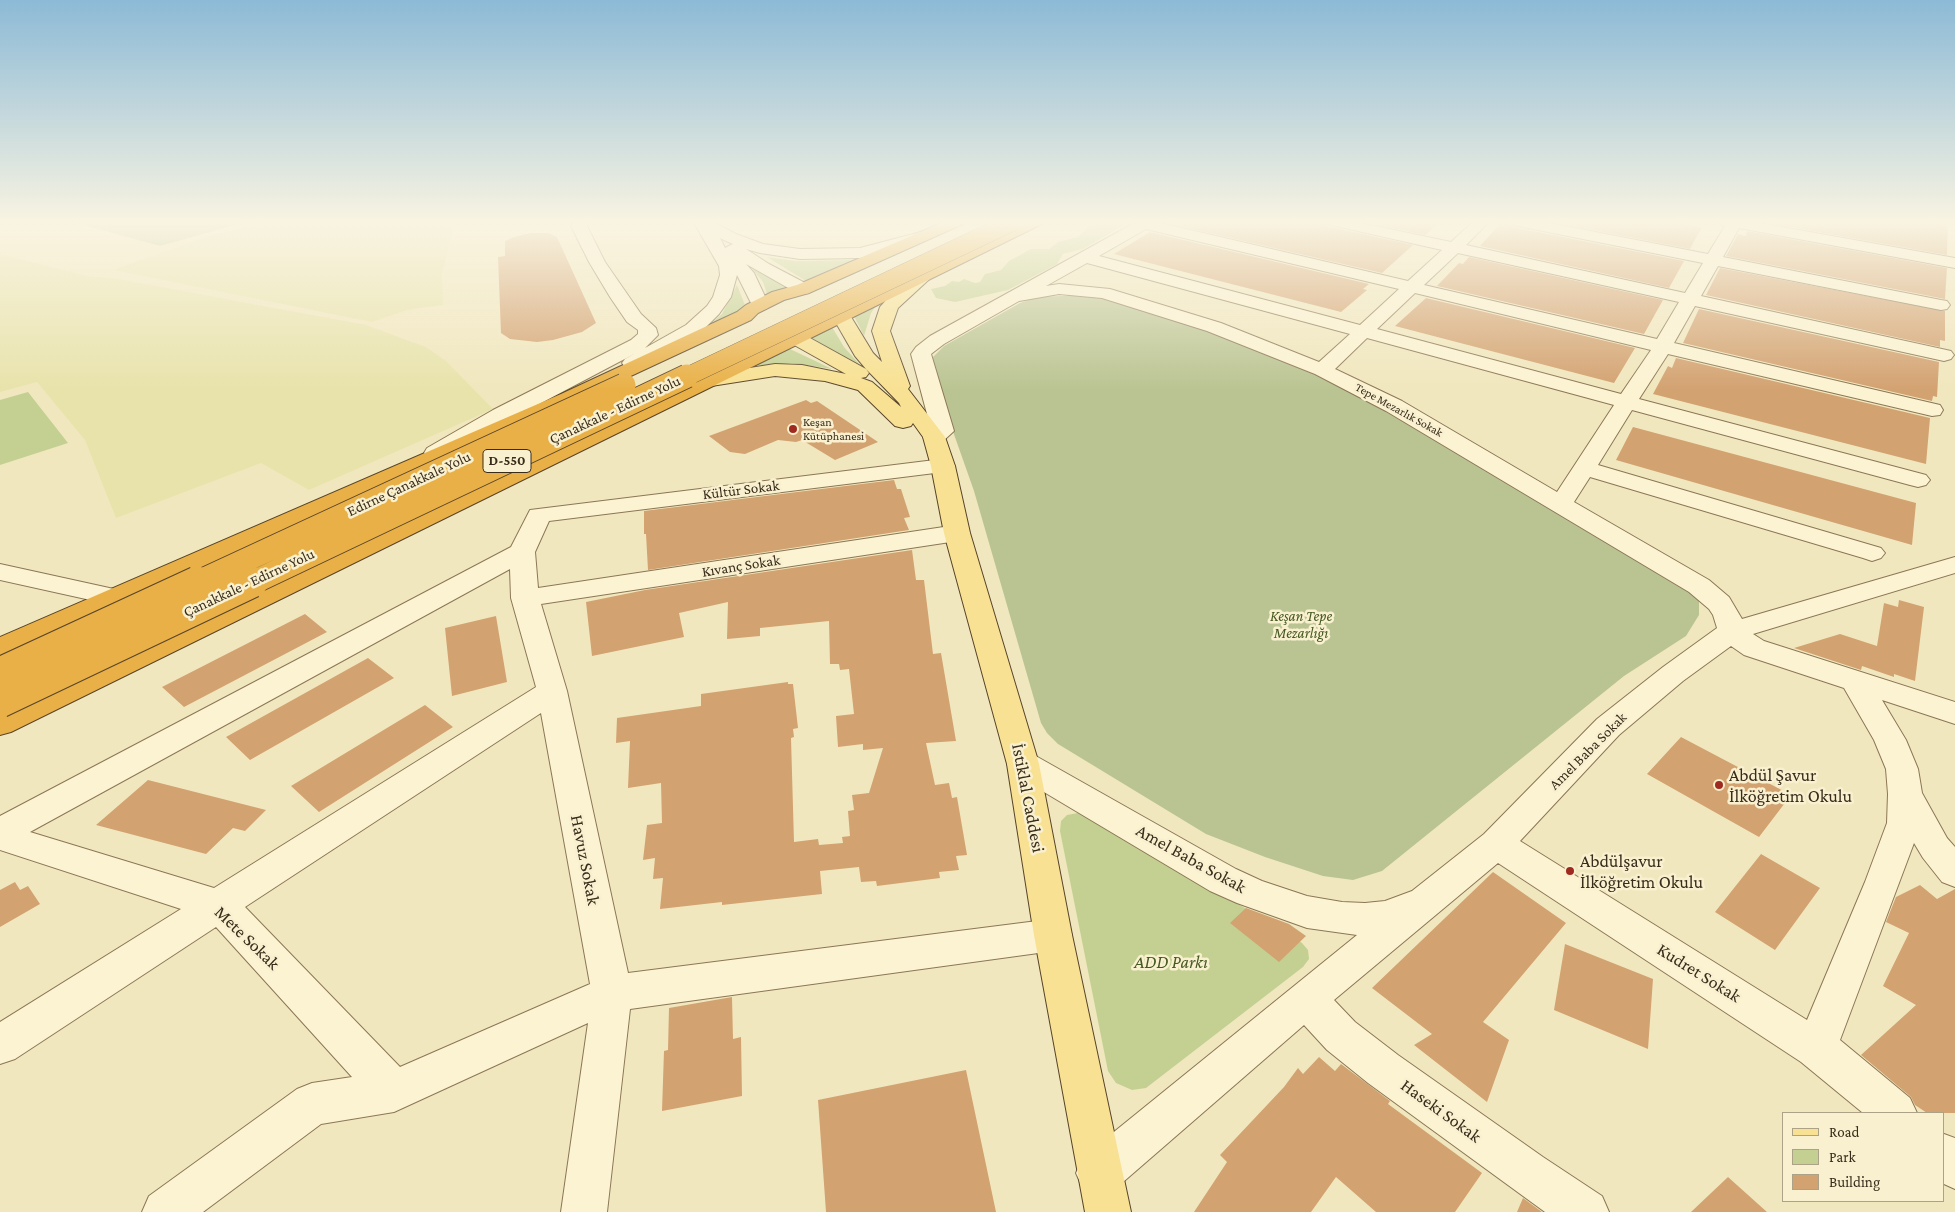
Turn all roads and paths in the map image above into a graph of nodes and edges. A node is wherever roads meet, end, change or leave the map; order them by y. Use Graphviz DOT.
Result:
graph roads {
  1 [pos="607,278"];
  2 [pos="728,278"];
  3 [pos="746,278"];
  4 [pos="781,278"];
  5 [pos="829,278"];
  6 [pos="859,278"];
  7 [pos="895,278"];
  8 [pos="918,278"];
  9 [pos="922,278"];
  10 [pos="1050,278"];
  11 [pos="1161,278"];
  12 [pos="1373,278"];
  13 [pos="1421,278"];
  14 [pos="1593,278"];
  15 [pos="1702,278"];
  16 [pos="1804,278"];
  17 [pos="1411,287"];
  18 [pos="803,289"];
  19 [pos="1018,296"];
  20 [pos="1690,299"];
  21 [pos="1941,305"];
  22 [pos="752,311"];
  23 [pos="847,312"];
  24 [pos="1364,332"];
  25 [pos="794,337"];
  26 [pos="1663,346"];
  27 [pos="1944,354"];
  28 [pos="1322,370"];
  29 [pos="705,381"];
  30 [pos="568,398"];
  31 [pos="881,399"];
  32 [pos="906,399"];
  33 [pos="1627,402"];
  34 [pos="1932,410"];
  35 [pos="938,452"];
  36 [pos="412,467"];
  37 [pos="1585,468"];
  38 [pos="1918,480"];
  39 [pos="1562,504"];
  40 [pos="540,515"];
  41 [pos="957,533"];
  42 [pos="522,552"];
  43 [pos="1872,552"];
  44 [pos="1955,565"];
  45 [pos="0,572"];
  46 [pos="113,597"];
  47 [pos="525,598"];
  48 [pos="1732,631"];
  49 [pos="0,648"];
  50 [pos="0,673"];
  51 [pos="1856,682"];
  52 [pos="552,691"];
  53 [pos="0,702"];
  54 [pos="1955,713"];
  55 [pos="0,724"];
  56 [pos="1023,764"];
  57 [pos="1905,794"];
  58 [pos="0,832"];
  59 [pos="0,836"];
  60 [pos="1496,844"];
  61 [pos="1955,872"];
  62 [pos="1428,899"];
  63 [pos="220,906"];
  64 [pos="1053,935"];
  65 [pos="612,992"];
  66 [pos="1306,999"];
  67 [pos="0,1045"];
  68 [pos="1816,1048"];
  69 [pos="394,1091"];
  70 [pos="1894,1112"];
  71 [pos="1945,1157"];
  72 [pos="1955,1166"];
  73 [pos="1099,1173"];
  74 [pos="165,1212"];
  75 [pos="584,1212"];
  76 [pos="1108,1212"];
  77 [pos="1586,1212"];
  1 -- 36 [label="street"];
  2 -- 30 [label="street"];
  3 -- 22 [label="street"];
  4 -- 18 [label="street"];
  5 -- 18 [label="highway"];
  6 -- 50 [label="highway, Edirne Çanakkale Yolu / D-550, bridge"];
  7 -- 53 [label="highway, Çanakkale - Edirne Yolu / D-550, bridge"];
  8 -- 23 [label="highway"];
  9 -- 32 [label="main road"];
  10 -- 19 [label="street"];
  11 -- 24 [label="street"];
  12 -- 17 [label="street"];
  13 -- 17 [label="street"];
  14 -- 20 [label="street"];
  15 -- 20 [label="street"];
  16 -- 21 [label="street"];
  17 -- 24 [label="street"];
  17 -- 26 [label="street"];
  18 -- 22 [label="highway"];
  18 -- 23 [label="highway"];
  19 -- 28 [label="street, Tepe Mezarlık Sokak"];
  19 -- 35 [label="street"];
  20 -- 26 [label="street"];
  20 -- 27 [label="street"];
  22 -- 25 [label="highway"];
  22 -- 30 [label="highway"];
  23 -- 25 [label="highway"];
  23 -- 32 [label="main road"];
  24 -- 28 [label="street"];
  24 -- 33 [label="street"];
  25 -- 29 [label="highway"];
  25 -- 31 [label="main road"];
  26 -- 33 [label="street"];
  26 -- 34 [label="street"];
  28 -- 39 [label="street, Tepe Mezarlık Sokak"];
  29 -- 31 [label="main road"];
  29 -- 55 [label="highway"];
  30 -- 36 [label="highway"];
  31 -- 35 [label="main road"];
  32 -- 35 [label="main road, İstiklal Caddesi"];
  33 -- 37 [label="street"];
  33 -- 38 [label="street"];
  35 -- 40 [label="street, Kültür Sokak"];
  35 -- 41 [label="main road, İstiklal Caddesi"];
  36 -- 46 [label="highway"];
  37 -- 39 [label="street"];
  37 -- 43 [label="street"];
  39 -- 48 [label="street, Tepe Mezarlık Sokak"];
  40 -- 42 [label="street, Havuz Sokak"];
  41 -- 47 [label="street, Kıvanç Sokak"];
  41 -- 56 [label="main road, İstiklal Caddesi"];
  42 -- 47 [label="street, Havuz Sokak"];
  42 -- 58 [label="street"];
  44 -- 48 [label="street, Amel Baba Sokak"];
  45 -- 46 [label="street"];
  46 -- 49 [label="highway"];
  47 -- 52 [label="street, Havuz Sokak"];
  48 -- 51 [label="street"];
  48 -- 60 [label="street, Amel Baba Sokak"];
  51 -- 54 [label="street"];
  51 -- 57 [label="street"];
  52 -- 63 [label="street"];
  52 -- 65 [label="street, Havuz Sokak"];
  56 -- 62 [label="street, Amel Baba Sokak"];
  56 -- 64 [label="main road, İstiklal Caddesi"];
  57 -- 61 [label="street"];
  57 -- 68 [label="street"];
  59 -- 63 [label="street, Mete Sokak"];
  60 -- 62 [label="street, Amel Baba Sokak"];
  60 -- 68 [label="street, Kudret Sokak"];
  62 -- 66 [label="street, Amel Baba Sokak"];
  63 -- 67 [label="street"];
  63 -- 69 [label="street, Mete Sokak"];
  64 -- 65 [label="street"];
  64 -- 73 [label="main road, İstiklal Caddesi"];
  65 -- 69 [label="street"];
  65 -- 75 [label="street, Havuz Sokak"];
  66 -- 73 [label="street, Amel Baba Sokak"];
  66 -- 77 [label="street, Haseki Sokak"];
  68 -- 70 [label="street, Kudret Sokak"];
  69 -- 74 [label="street"];
  71 -- 72 [label="street"];
  73 -- 76 [label="main road, İstiklal Caddesi"];
}
